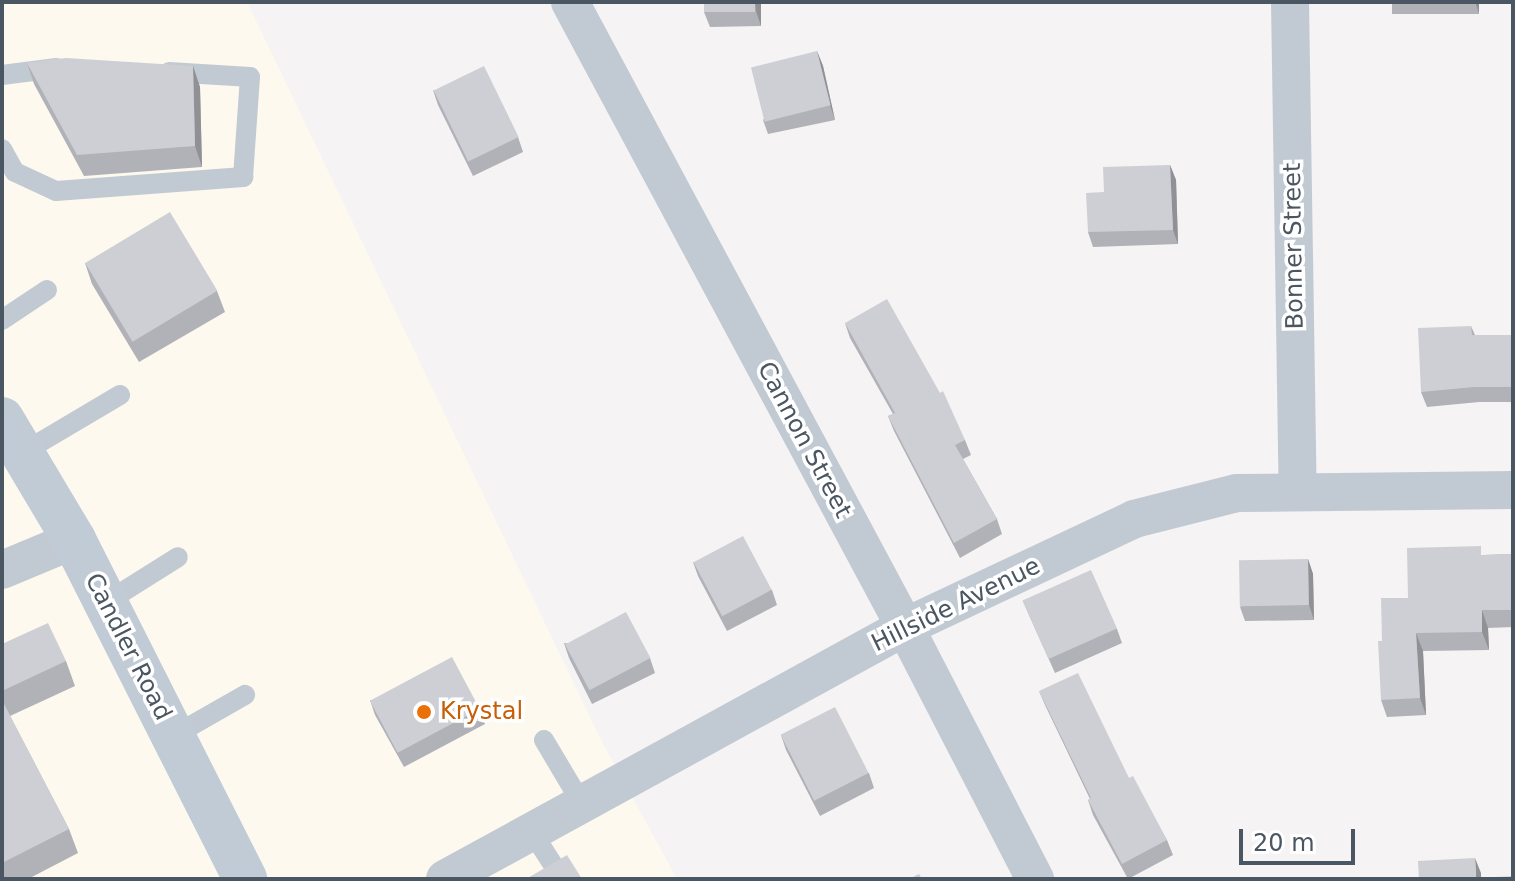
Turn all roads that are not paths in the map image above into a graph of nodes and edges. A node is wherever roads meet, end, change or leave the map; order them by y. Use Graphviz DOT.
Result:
graph roads {
  1 [pos="570,2"];
  2 [pos="1290,2"];
  3 [pos="73,66"];
  4 [pos="147,71"];
  5 [pos="2,75"];
  6 [pos="2,149"];
  7 [pos="8,173"];
  8 [pos="47,290"];
  9 [pos="2,320"];
  10 [pos="120,395"];
  11 [pos="12,436"];
  12 [pos="1298,490"];
  13 [pos="1513,490"];
  14 [pos="74,540"];
  15 [pos="178,557"];
  16 [pos="2,570"];
  17 [pos="105,603"];
  18 [pos="905,627"];
  19 [pos="245,695"];
  20 [pos="173,736"];
  21 [pos="544,740"];
  22 [pos="582,804"];
  23 [pos="532,832"];
  24 [pos="245,879"];
  25 [pos="445,879"];
  26 [pos="551,879"];
  27 [pos="1035,879"];
  1 -- 18 [label="street, Cannon Street"];
  2 -- 12 [label="street, Bonner Street"];
  3 -- 5 [label="lane"];
  4 -- 7 [label="lane"];
  6 -- 7 [label="lane"];
  8 -- 9 [label="lane"];
  10 -- 11 [label="lane"];
  11 -- 14 [label="main road, Candler Road"];
  12 -- 13 [label="street, Hillside Avenue"];
  12 -- 18 [label="street, Hillside Avenue"];
  14 -- 16 [label="street"];
  14 -- 17 [label="main road, Candler Road"];
  15 -- 17 [label="lane"];
  17 -- 20 [label="main road, Candler Road"];
  18 -- 22 [label="street, Hillside Avenue"];
  18 -- 27 [label="street, Cannon Street"];
  19 -- 20 [label="lane"];
  20 -- 24 [label="main road, Candler Road"];
  21 -- 22 [label="lane"];
  22 -- 23 [label="street, Hillside Avenue"];
  23 -- 25 [label="street, Hillside Avenue"];
  23 -- 26 [label="lane"];
}
